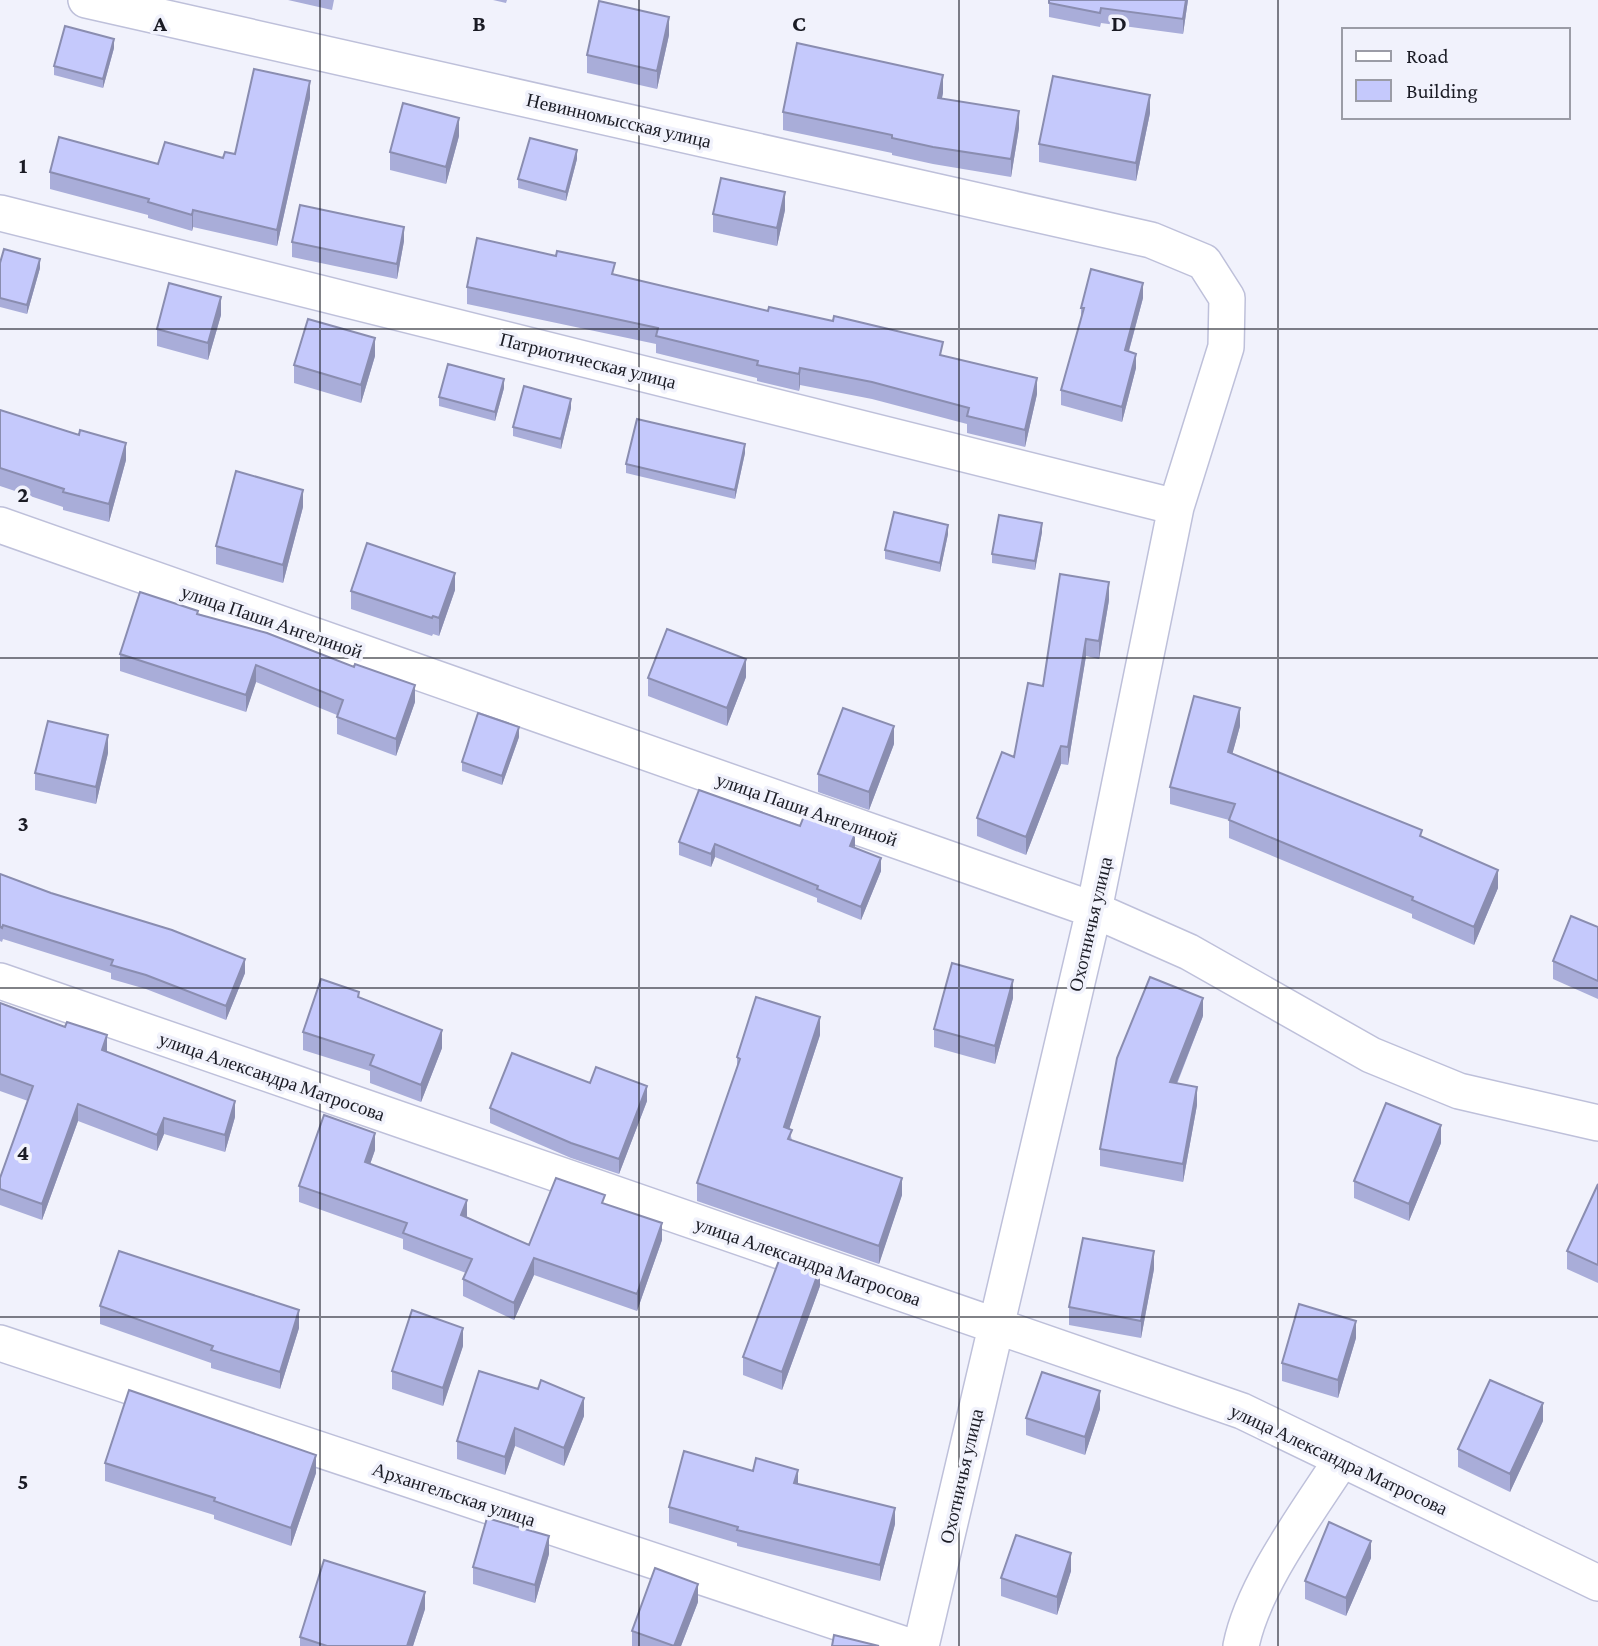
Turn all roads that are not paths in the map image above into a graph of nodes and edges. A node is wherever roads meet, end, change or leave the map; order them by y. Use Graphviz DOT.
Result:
graph roads {
  1 [pos="86,0"];
  2 [pos="0,213"];
  3 [pos="1152,240"];
  4 [pos="1176,507"];
  5 [pos="0,525"];
  6 [pos="1094,910"];
  7 [pos="0,981"];
  8 [pos="1598,1123"];
  9 [pos="996,1326"];
  10 [pos="0,1343"];
  11 [pos="1342,1459"];
  12 [pos="1598,1583"];
  13 [pos="909,1646"];
  14 [pos="921,1646"];
  15 [pos="1241,1646"];
  1 -- 3 [label="street, Невинномысская улица"];
  2 -- 4 [label="street, Патриотическая улица"];
  3 -- 4 [label="street, Охотничья улица"];
  4 -- 6 [label="street, Охотничья улица"];
  5 -- 6 [label="street, улица Паши Ангелиной"];
  6 -- 8 [label="street, улица Паши Ангелиной"];
  6 -- 9 [label="street, Охотничья улица"];
  7 -- 9 [label="street, улица Александра Матросова"];
  9 -- 11 [label="street, улица Александра Матросова"];
  9 -- 14 [label="street, Охотничья улица"];
  10 -- 13 [label="street, Архангельская улица"];
  11 -- 12 [label="street, улица Александра Матросова"];
  11 -- 15 [label="street"];
}
